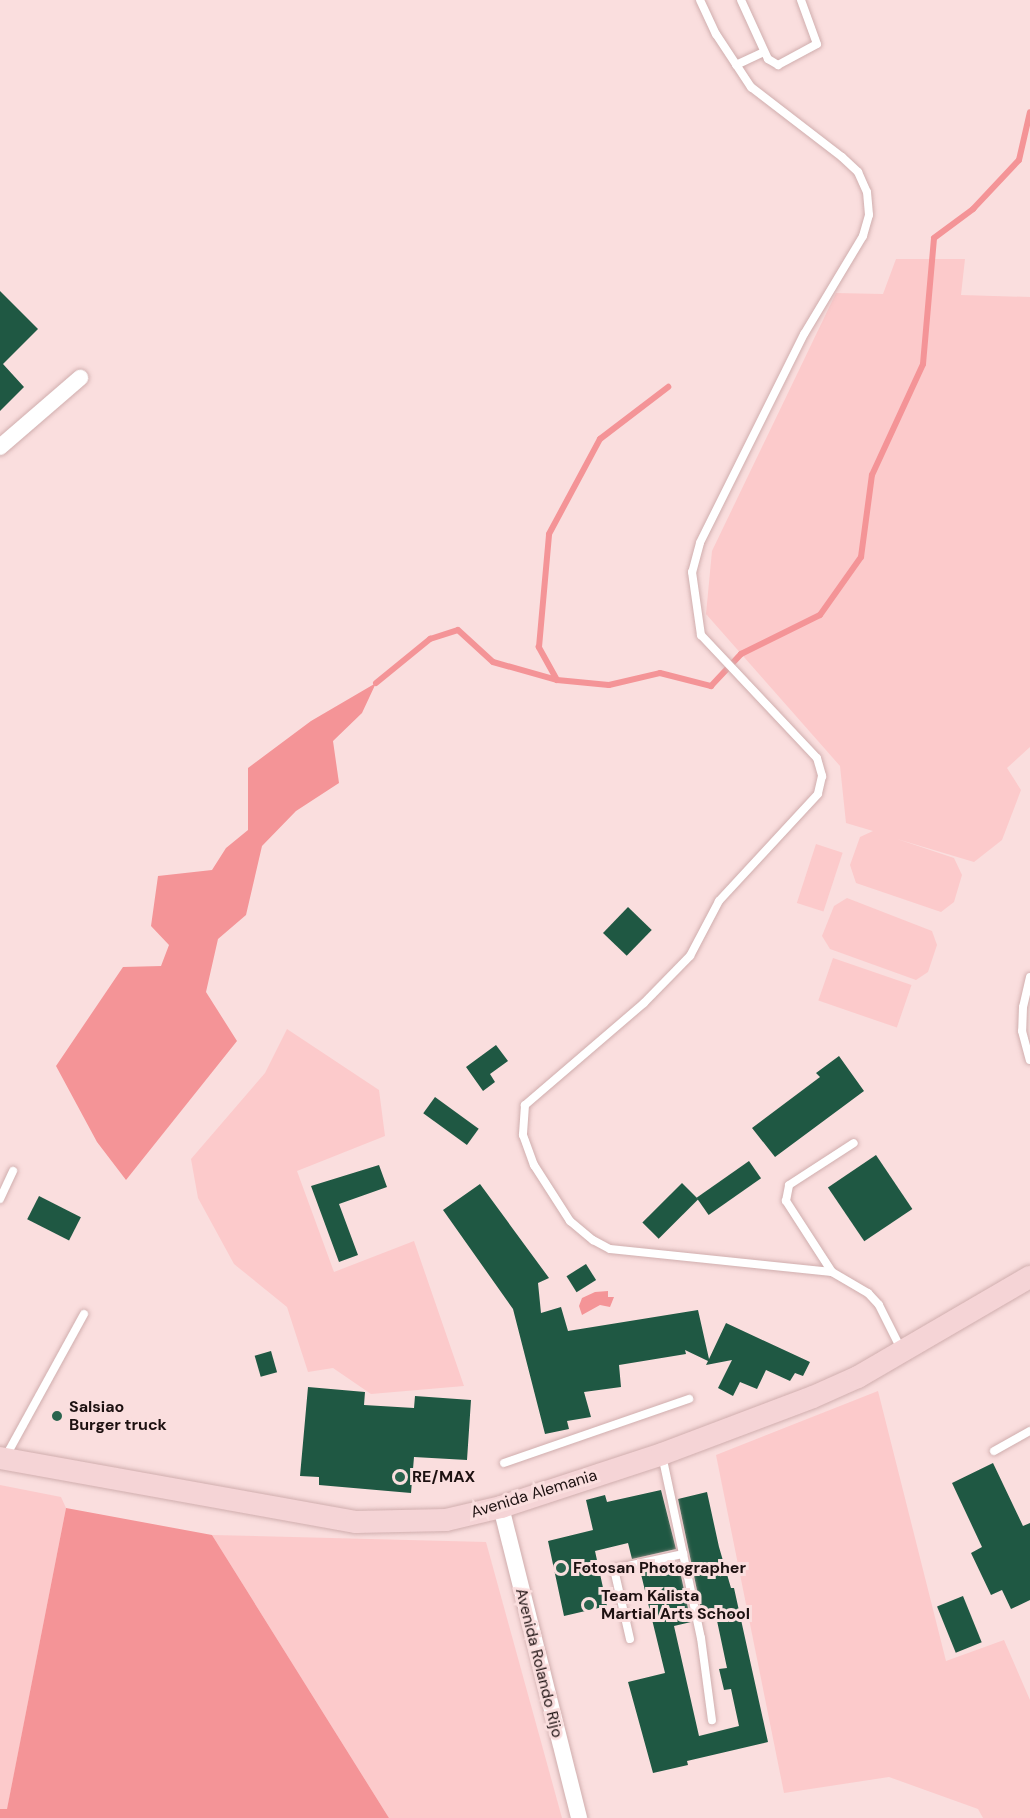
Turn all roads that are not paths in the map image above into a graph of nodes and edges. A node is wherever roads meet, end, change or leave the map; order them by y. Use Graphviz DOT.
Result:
graph roads {
  1 [pos="700,0"];
  2 [pos="741,0"];
  3 [pos="801,0"];
  4 [pos="764,52"];
  5 [pos="736,65"];
  6 [pos="80,378"];
  7 [pos="0,447"];
  8 [pos="1030,977"];
  9 [pos="1029,1054"];
  10 [pos="854,1143"];
  11 [pos="13,1171"];
  12 [pos="0,1199"];
  13 [pos="832,1272"];
  14 [pos="1030,1277"];
  15 [pos="84,1314"];
  16 [pos="903,1352"];
  17 [pos="689,1399"];
  18 [pos="1030,1431"];
  19 [pos="994,1451"];
  20 [pos="662,1454"];
  21 [pos="2,1459"];
  22 [pos="504,1463"];
  23 [pos="501,1507"];
  24 [pos="683,1554"];
  25 [pos="630,1639"];
  26 [pos="712,1720"];
  27 [pos="579,1818"];
  1 -- 5 [label="lane"];
  2 -- 4 [label="lane"];
  3 -- 4 [label="lane"];
  4 -- 5 [label="lane"];
  5 -- 13 [label="lane"];
  6 -- 7 [label="street"];
  8 -- 9 [label="lane"];
  10 -- 13 [label="lane"];
  11 -- 12 [label="lane"];
  13 -- 16 [label="lane"];
  14 -- 16 [label="street, Avenida Alemania"];
  15 -- 21 [label="lane"];
  16 -- 20 [label="street, Avenida Alemania"];
  17 -- 22 [label="lane"];
  18 -- 19 [label="lane"];
  20 -- 23 [label="street, Avenida Alemania"];
  20 -- 24 [label="lane"];
  21 -- 23 [label="street, Avenida Alemania"];
  23 -- 27 [label="street, Avenida Rolando Rijo"];
  24 -- 25 [label="lane"];
  24 -- 26 [label="lane"];
}
